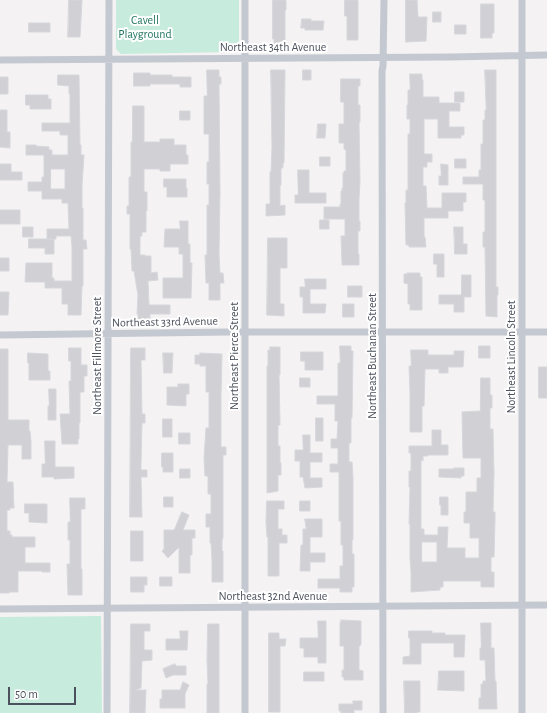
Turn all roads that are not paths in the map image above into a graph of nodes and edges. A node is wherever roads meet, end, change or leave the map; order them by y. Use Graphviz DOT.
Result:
graph roads {
  1 [pos="109,0"];
  2 [pos="245,0"];
  3 [pos="384,0"];
  4 [pos="522,0"];
  5 [pos="522,55"];
  6 [pos="547,55"];
  7 [pos="384,57"];
  8 [pos="246,58"];
  9 [pos="108,59"];
  10 [pos="0,60"];
  11 [pos="245,332"];
  12 [pos="383,332"];
  13 [pos="547,332"];
  14 [pos="522,333"];
  15 [pos="108,334"];
  16 [pos="0,335"];
  17 [pos="522,605"];
  18 [pos="547,605"];
  19 [pos="383,606"];
  20 [pos="244,607"];
  21 [pos="0,609"];
  22 [pos="107,609"];
  23 [pos="107,713"];
  24 [pos="245,713"];
  25 [pos="383,713"];
  26 [pos="522,713"];
  1 -- 9 [label="street, Northeast Fillmore Street"];
  2 -- 8 [label="street, Northeast Pierce Street"];
  3 -- 7 [label="street, Northeast Buchanan Street"];
  4 -- 5 [label="street, Northeast Lincoln Street"];
  5 -- 6 [label="street, Northeast 34th Avenue"];
  5 -- 7 [label="street, Northeast 34th Avenue"];
  5 -- 14 [label="street, Northeast Lincoln Street"];
  7 -- 8 [label="street, Northeast 34th Avenue"];
  7 -- 12 [label="street, Northeast Buchanan Street"];
  8 -- 9 [label="street, Northeast 34th Avenue"];
  8 -- 11 [label="street, Northeast Pierce Street"];
  9 -- 10 [label="street, Northeast 34th Avenue"];
  9 -- 15 [label="street, Northeast Fillmore Street"];
  11 -- 12 [label="street, Northeast 33rd Avenue"];
  11 -- 15 [label="street, Northeast 33rd Avenue"];
  11 -- 20 [label="street, Northeast Pierce Street"];
  12 -- 14 [label="street, Northeast 33rd Avenue"];
  12 -- 19 [label="street, Northeast Buchanan Street"];
  13 -- 14 [label="street, Northeast 33rd Avenue"];
  14 -- 17 [label="street, Northeast Lincoln Street"];
  15 -- 16 [label="street, Northeast 33rd Avenue"];
  15 -- 22 [label="street, Northeast Fillmore Street"];
  17 -- 18 [label="street, Northeast 32nd Avenue"];
  17 -- 19 [label="street, Northeast 32nd Avenue"];
  17 -- 26 [label="street, Northeast Lincoln Street"];
  19 -- 20 [label="street, Northeast 32nd Avenue"];
  19 -- 25 [label="street, Northeast Buchanan Street"];
  20 -- 22 [label="street, Northeast 32nd Avenue"];
  20 -- 24 [label="street, Northeast Pierce Street"];
  21 -- 22 [label="street, Northeast 32nd Avenue"];
  22 -- 23 [label="street, Northeast Fillmore Street"];
}
